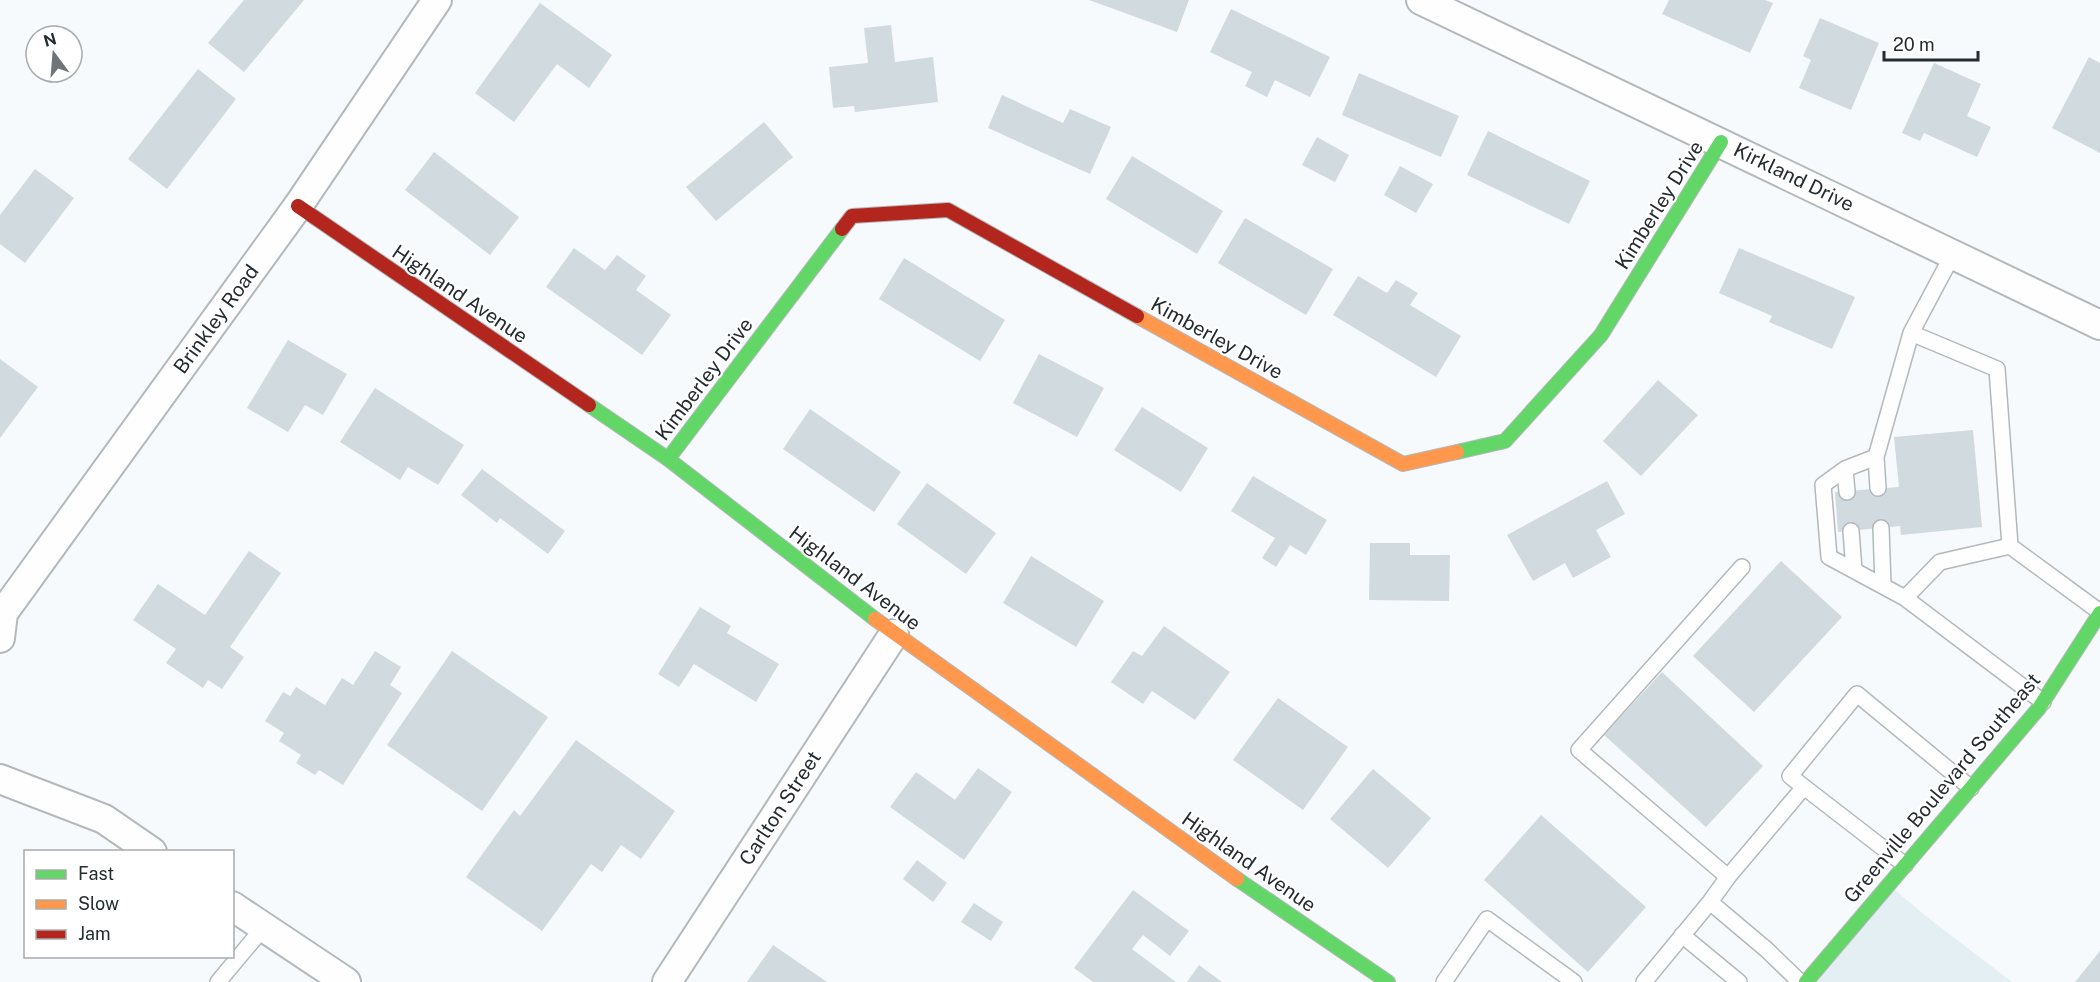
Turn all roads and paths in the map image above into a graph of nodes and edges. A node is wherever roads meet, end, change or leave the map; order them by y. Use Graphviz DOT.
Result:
graph roads {
  1 [pos="437,0"];
  2 [pos="1421,0"];
  3 [pos="1720,142"];
  4 [pos="298,206"];
  5 [pos="1953,254"];
  6 [pos="2100,325"];
  7 [pos="1911,333"];
  8 [pos="1876,457"];
  9 [pos="668,459"];
  10 [pos="1845,468"];
  11 [pos="1878,488"];
  12 [pos="1847,492"];
  13 [pos="1881,528"];
  14 [pos="1851,531"];
  15 [pos="2010,546"];
  16 [pos="1743,567"];
  17 [pos="1854,570"];
  18 [pos="1882,585"];
  19 [pos="1905,598"];
  20 [pos="2100,613"];
  21 [pos="894,634"];
  22 [pos="0,638"];
  23 [pos="2043,702"];
  24 [pos="0,779"];
  25 [pos="1804,787"];
  26 [pos="1971,788"];
  27 [pos="149,850"];
  28 [pos="1905,865"];
  29 [pos="1728,877"];
  30 [pos="1710,902"];
  31 [pos="234,907"];
  32 [pos="264,927"];
  33 [pos="1682,935"];
  34 [pos="218,982"];
  35 [pos="346,982"];
  36 [pos="667,982"];
  37 [pos="1388,982"];
  38 [pos="1444,982"];
  39 [pos="1574,982"];
  40 [pos="1644,982"];
  41 [pos="1738,982"];
  42 [pos="1800,982"];
  43 [pos="1806,982"];
  1 -- 4 [label="street, Brinkley Road"];
  2 -- 3 [label="street, Kirkland Drive"];
  3 -- 5 [label="street, Kirkland Drive"];
  3 -- 9 [label="main road, Kimberley Drive"];
  4 -- 9 [label="main road, Highland Avenue"];
  4 -- 22 [label="street, Brinkley Road"];
  5 -- 6 [label="street, Kirkland Drive"];
  5 -- 7 [label="lane"];
  7 -- 8 [label="lane"];
  7 -- 15 [label="lane"];
  8 -- 10 [label="lane"];
  8 -- 11 [label="lane"];
  9 -- 21 [label="main road, Highland Avenue"];
  10 -- 12 [label="lane"];
  10 -- 17 [label="lane"];
  13 -- 18 [label="lane"];
  14 -- 17 [label="lane"];
  15 -- 19 [label="lane"];
  15 -- 20 [label="lane"];
  16 -- 29 [label="lane"];
  17 -- 18 [label="lane"];
  18 -- 19 [label="lane"];
  19 -- 23 [label="lane"];
  20 -- 23 [label="main road, Greenville Boulevard Southeast"];
  21 -- 36 [label="street, Carlton Street"];
  21 -- 37 [label="main road, Highland Avenue"];
  23 -- 26 [label="main road, Greenville Boulevard Southeast"];
  24 -- 27 [label="street"];
  25 -- 26 [label="lane"];
  25 -- 28 [label="lane"];
  25 -- 29 [label="lane"];
  26 -- 28 [label="main road, Greenville Boulevard Southeast"];
  28 -- 43 [label="main road, Greenville Boulevard Southeast"];
  29 -- 30 [label="lane"];
  30 -- 33 [label="lane"];
  30 -- 42 [label="lane"];
  31 -- 32 [label="street"];
  32 -- 34 [label="lane"];
  32 -- 35 [label="street"];
  33 -- 40 [label="lane"];
  33 -- 41 [label="lane"];
  38 -- 39 [label="lane"];
}
